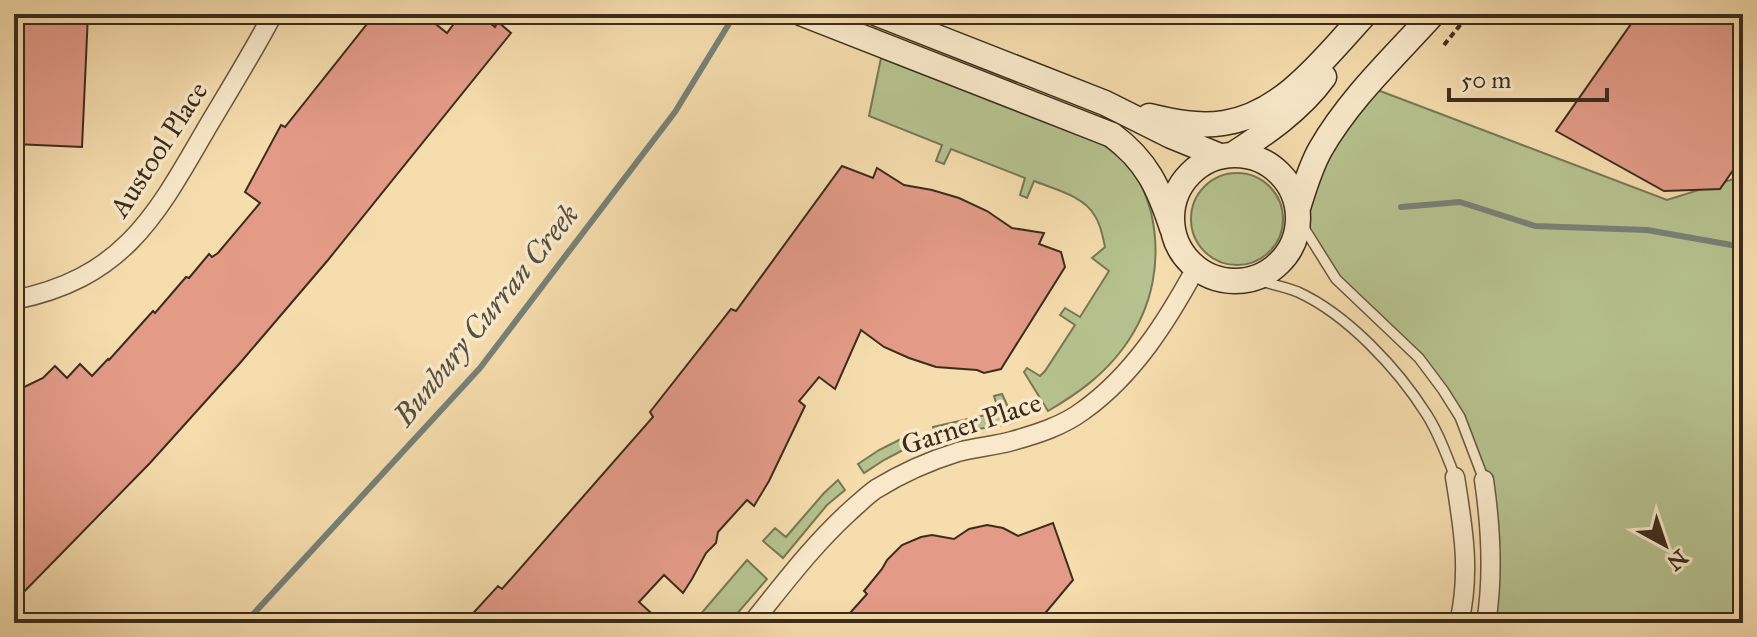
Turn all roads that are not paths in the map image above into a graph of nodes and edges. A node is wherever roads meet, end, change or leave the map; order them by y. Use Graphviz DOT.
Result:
graph roads {
  1 [pos="273,14"];
  2 [pos="803,14"];
  3 [pos="1368,14"];
  4 [pos="1433,14"];
  5 [pos="887,18"];
  6 [pos="1105,103"];
  7 [pos="1226,155"];
  8 [pos="1298,214"];
  9 [pos="1172,228"];
  10 [pos="1196,268"];
  11 [pos="1251,279"];
  12 [pos="14,300"];
  13 [pos="1455,477"];
  14 [pos="1484,480"];
  15 [pos="752,623"];
  16 [pos="1459,623"];
  17 [pos="1486,623"];
  1 -- 12 [label="street, Austool Place"];
  2 -- 9 [label="main road"];
  3 -- 6 [label="main road"];
  3 -- 7 [label="main road"];
  4 -- 8 [label="main road"];
  5 -- 6 [label="main road"];
  6 -- 7 [label="main road"];
  7 -- 8 [label="main road"];
  7 -- 9 [label="main road"];
  8 -- 11 [label="main road"];
  8 -- 14 [label="lane"];
  9 -- 10 [label="main road"];
  10 -- 11 [label="main road"];
  10 -- 15 [label="street, Garner Place"];
  11 -- 13 [label="lane"];
  13 -- 16 [label="street"];
  14 -- 17 [label="street"];
}
